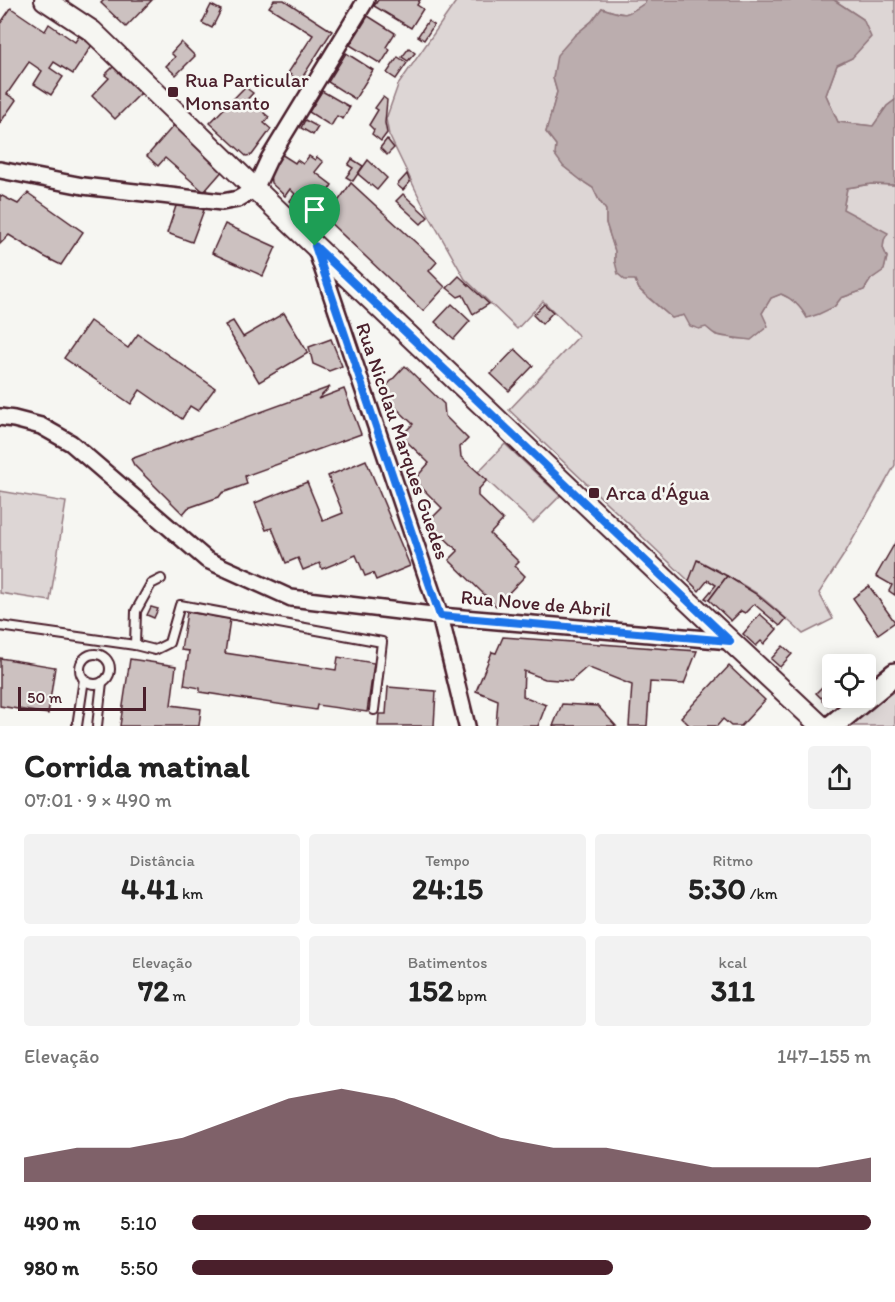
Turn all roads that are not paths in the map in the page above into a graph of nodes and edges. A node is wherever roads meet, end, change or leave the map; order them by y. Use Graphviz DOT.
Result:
graph roads {
  1 [pos="45,0"];
  2 [pos="366,0"];
  3 [pos="0,170"];
  4 [pos="255,189"];
  5 [pos="315,246"];
  6 [pos="0,417"];
  7 [pos="161,579"];
  8 [pos="440,616"];
  9 [pos="0,626"];
  10 [pos="97,640"];
  11 [pos="730,641"];
  12 [pos="135,645"];
  13 [pos="95,653"];
  14 [pos="895,674"];
  15 [pos="84,679"];
  16 [pos="102,682"];
  17 [pos="374,710"];
  18 [pos="76,726"];
  19 [pos="97,726"];
  20 [pos="467,726"];
  21 [pos="821,726"];
  22 [pos="832,726"];
  1 -- 4 [label="street"];
  2 -- 4 [label="street"];
  3 -- 4 [label="street"];
  4 -- 5 [label="street"];
  5 -- 8 [label="street, Rua Nicolau Marques Guedes"];
  5 -- 11 [label="street"];
  6 -- 8 [label="street, Rua Nove de Abril"];
  7 -- 12 [label="lane"];
  8 -- 11 [label="street, Rua Nove de Abril"];
  8 -- 20 [label="street, Rua Nicolau Marques Guedes"];
  9 -- 10 [label="lane"];
  10 -- 12 [label="lane"];
  10 -- 13 [label="lane"];
  11 -- 21 [label="street"];
  12 -- 17 [label="lane"];
  13 -- 15 [label="lane"];
  13 -- 16 [label="lane"];
  14 -- 22 [label="main road"];
  15 -- 16 [label="lane"];
  15 -- 18 [label="lane"];
  16 -- 19 [label="lane"];
}
